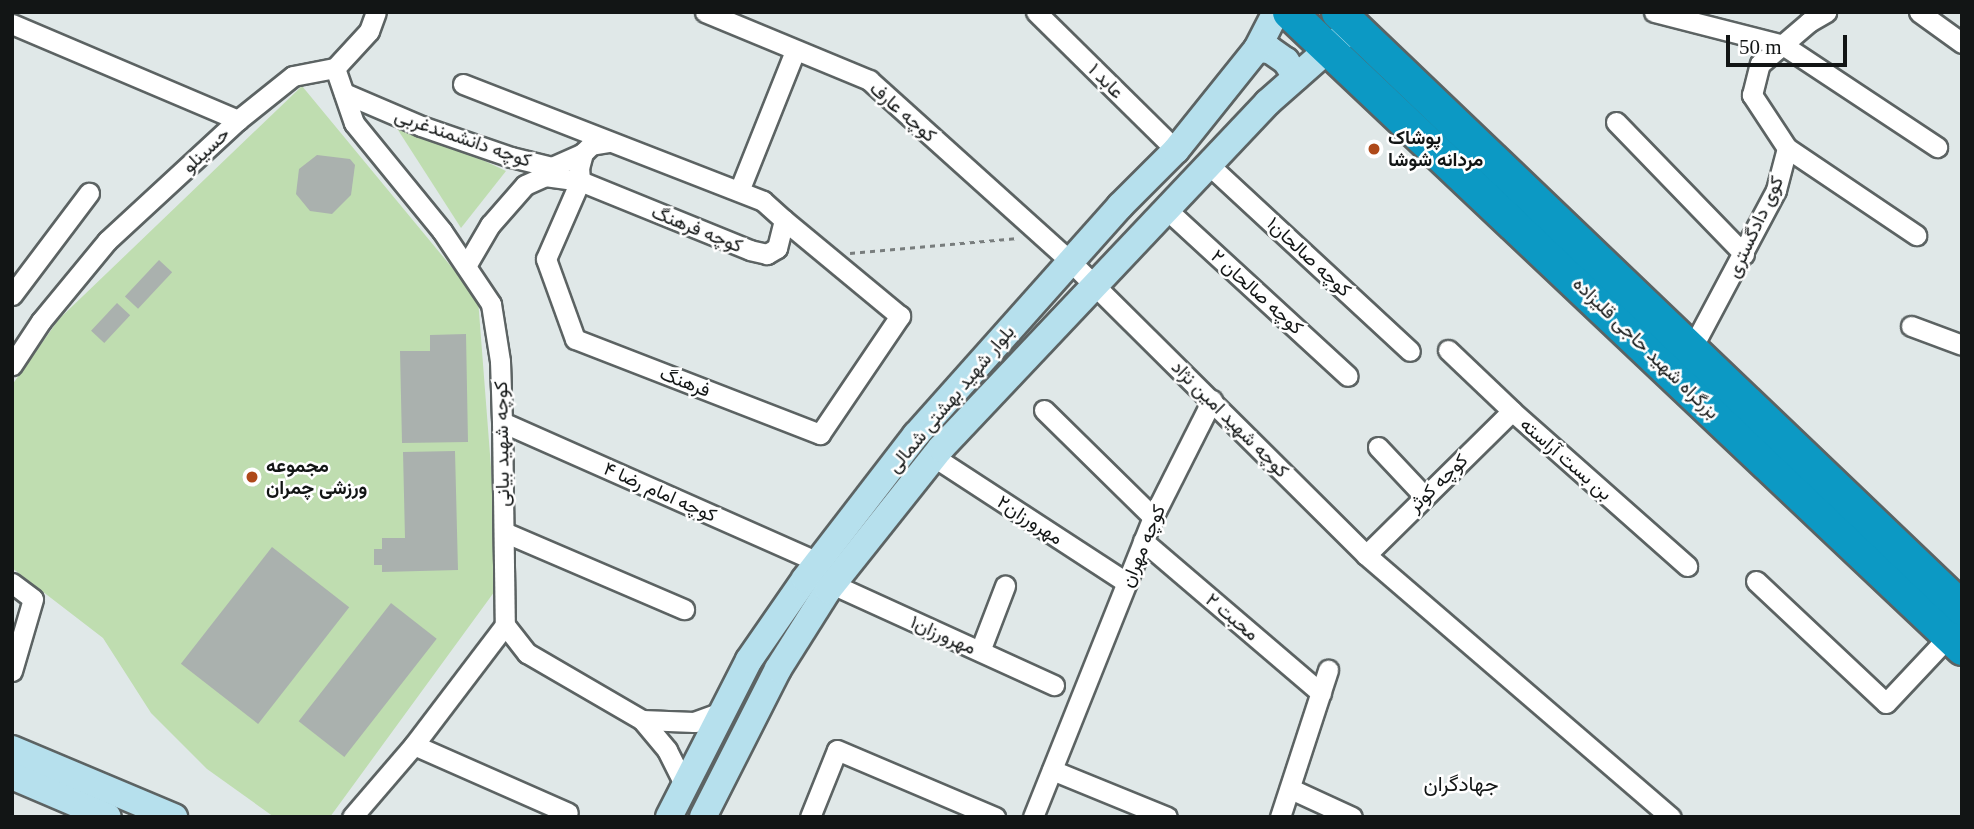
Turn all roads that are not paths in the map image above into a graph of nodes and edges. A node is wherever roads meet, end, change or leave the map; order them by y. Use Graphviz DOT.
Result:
graph roads {
  1 [pos="376,12"];
  2 [pos="705,12"];
  3 [pos="1036,12"];
  4 [pos="1276,12"];
  5 [pos="1290,12"];
  6 [pos="1654,12"];
  7 [pos="1826,12"];
  8 [pos="1919,12"];
  9 [pos="12,24"];
  10 [pos="1344,25"];
  11 [pos="1962,43"];
  12 [pos="1783,44"];
  13 [pos="1257,49"];
  14 [pos="795,51"];
  15 [pos="335,68"];
  16 [pos="1296,77"];
  17 [pos="463,84"];
  18 [pos="344,93"];
  19 [pos="239,120"];
  20 [pos="1616,122"];
  21 [pos="608,142"];
  22 [pos="1937,147"];
  23 [pos="1787,148"];
  24 [pos="1176,150"];
  25 [pos="583,153"];
  26 [pos="1208,164"];
  27 [pos="580,181"];
  28 [pos="739,191"];
  29 [pos="89,193"];
  30 [pos="1165,208"];
  31 [pos="784,220"];
  32 [pos="1916,235"];
  33 [pos="1744,254"];
  34 [pos="1070,261"];
  35 [pos="466,266"];
  36 [pos="1093,285"];
  37 [pos="12,295"];
  38 [pos="1911,326"];
  39 [pos="1962,345"];
  40 [pos="1448,350"];
  41 [pos="1691,350"];
  42 [pos="1410,351"];
  43 [pos="12,365"];
  44 [pos="1348,376"];
  45 [pos="1212,400"];
  46 [pos="1044,410"];
  47 [pos="1512,411"];
  48 [pos="502,422"];
  49 [pos="1378,447"];
  50 [pos="934,457"];
  51 [pos="1424,496"];
  52 [pos="1153,517"];
  53 [pos="504,532"];
  54 [pos="1143,541"];
  55 [pos="1366,555"];
  56 [pos="1687,566"];
  57 [pos="825,573"];
  58 [pos="1756,581"];
  59 [pos="12,583"];
  60 [pos="1126,583"];
  61 [pos="1005,586"];
  62 [pos="684,609"];
  63 [pos="505,625"];
  64 [pos="1957,631"];
  65 [pos="980,651"];
  66 [pos="15,663"];
  67 [pos="1328,670"];
  68 [pos="1054,685"];
  69 [pos="1321,693"];
  70 [pos="725,711"];
  71 [pos="642,720"];
  72 [pos="414,746"];
  73 [pos="12,749"];
  74 [pos="1052,770"];
  75 [pos="12,776"];
  76 [pos="685,786"];
  77 [pos="1292,789"];
  78 [pos="568,814"];
  79 [pos="108,817"];
  80 [pos="174,817"];
  81 [pos="352,817"];
  82 [pos="670,817"];
  83 [pos="703,817"];
  84 [pos="810,817"];
  85 [pos="995,817"];
  86 [pos="1033,817"];
  87 [pos="1167,817"];
  88 [pos="1280,817"];
  89 [pos="1352,817"];
  90 [pos="1671,817"];
  1 -- 15 [label="street"];
  2 -- 14 [label="street, کوچه عارف"];
  3 -- 24 [label="street, عابد ۱"];
  4 -- 13 [label="main road, بلوار شهید بهشتی شمالی"];
  5 -- 10 [label="highway"];
  6 -- 12 [label="street"];
  7 -- 12 [label="street"];
  8 -- 11 [label="street"];
  9 -- 19 [label="street, حسینلو"];
  10 -- 16 [label="main road, بلوار شهید بهشتی شمالی"];
  10 -- 41 [label="highway, بزرگراه شهید حاجی قلیزاده"];
  10 -- 64 [label="highway, بزرگراه شهید حاجی قلیزاده"];
  12 -- 22 [label="street"];
  12 -- 23 [label="street"];
  13 -- 16 [label="main road"];
  13 -- 24 [label="main road, بلوار شهید بهشتی شمالی"];
  14 -- 28 [label="street"];
  14 -- 34 [label="street, کوچه عارف"];
  15 -- 18 [label="street, کوچه شهید بیانی"];
  15 -- 19 [label="street"];
  16 -- 26 [label="main road, بلوار شهید بهشتی شمالی"];
  17 -- 21 [label="street"];
  18 -- 25 [label="street, کوچه دانشمندغربی"];
  18 -- 35 [label="street, کوچه شهید بیانی"];
  19 -- 43 [label="street, حسینلو"];
  20 -- 33 [label="street"];
  21 -- 25 [label="street"];
  21 -- 28 [label="street"];
  23 -- 32 [label="street"];
  23 -- 33 [label="street, کوی دادگستری"];
  24 -- 34 [label="main road, بلوار شهید بهشتی شمالی"];
  25 -- 27 [label="street"];
  26 -- 30 [label="main road, بلوار شهید بهشتی شمالی"];
  26 -- 42 [label="street, کوچه صالحان۱"];
  27 -- 31 [label="street, کوچه فرهنگ"];
  27 -- 31 [label="street, فرهنگ"];
  27 -- 35 [label="street"];
  28 -- 31 [label="street"];
  29 -- 37 [label="street"];
  30 -- 36 [label="main road, بلوار شهید بهشتی شمالی"];
  30 -- 44 [label="street, کوچه صالحان ۲"];
  33 -- 41 [label="street, کوی دادگستری"];
  34 -- 36 [label="street, کوچه شهید امین نژاد"];
  34 -- 57 [label="main road, بلوار شهید بهشتی شمالی"];
  35 -- 48 [label="street, کوچه شهید بیانی"];
  36 -- 45 [label="street, کوچه شهید امین نژاد"];
  36 -- 50 [label="main road, بلوار شهید بهشتی شمالی"];
  38 -- 39 [label="street"];
  40 -- 47 [label="street, بن بست آراسته"];
  41 -- 64 [label="highway, بزرگراه شهید حاجی قلیزاده"];
  45 -- 52 [label="street, کوچه مهران"];
  45 -- 55 [label="street, کوچه شهید امین نژاد"];
  46 -- 52 [label="street"];
  47 -- 51 [label="street, کوچه کوثر"];
  47 -- 56 [label="street, بن بست آراسته"];
  48 -- 53 [label="street, کوچه شهید بیانی"];
  48 -- 57 [label="street, کوچه امام رضا ۴"];
  49 -- 51 [label="street"];
  50 -- 57 [label="main road, بلوار شهید بهشتی شمالی"];
  50 -- 60 [label="street, مهرورزان۲"];
  51 -- 55 [label="street, کوچه کوثر"];
  52 -- 54 [label="street, کوچه مهران"];
  53 -- 62 [label="street"];
  53 -- 63 [label="street, کوچه شهید بیانی"];
  54 -- 60 [label="street, کوچه مهران"];
  54 -- 69 [label="street, محبت ۲"];
  55 -- 90 [label="street, کوچه شهید امین نژاد"];
  57 -- 65 [label="street, مهرورزان۱"];
  57 -- 70 [label="main road, بلوار شهید بهشتی شمالی"];
  57 -- 83 [label="main road, بلوار شهید بهشتی شمالی"];
  58 -- 64 [label="street"];
  59 -- 66 [label="street"];
  60 -- 74 [label="street, کوچه مهران"];
  61 -- 65 [label="street"];
  63 -- 71 [label="street"];
  63 -- 72 [label="street"];
  65 -- 68 [label="street, مهرورزان۱"];
  67 -- 69 [label="street"];
  69 -- 77 [label="street"];
  70 -- 71 [label="street"];
  70 -- 76 [label="main road, بلوار شهید بهشتی شمالی"];
  71 -- 76 [label="street"];
  72 -- 78 [label="street"];
  72 -- 81 [label="street"];
  73 -- 80 [label="main road"];
  74 -- 86 [label="street, کوچه مهران"];
  74 -- 87 [label="street"];
  75 -- 79 [label="main road"];
  76 -- 82 [label="main road, بلوار شهید بهشتی شمالی"];
  77 -- 88 [label="street"];
  77 -- 89 [label="street"];
  84 -- 85 [label="street"];
}
